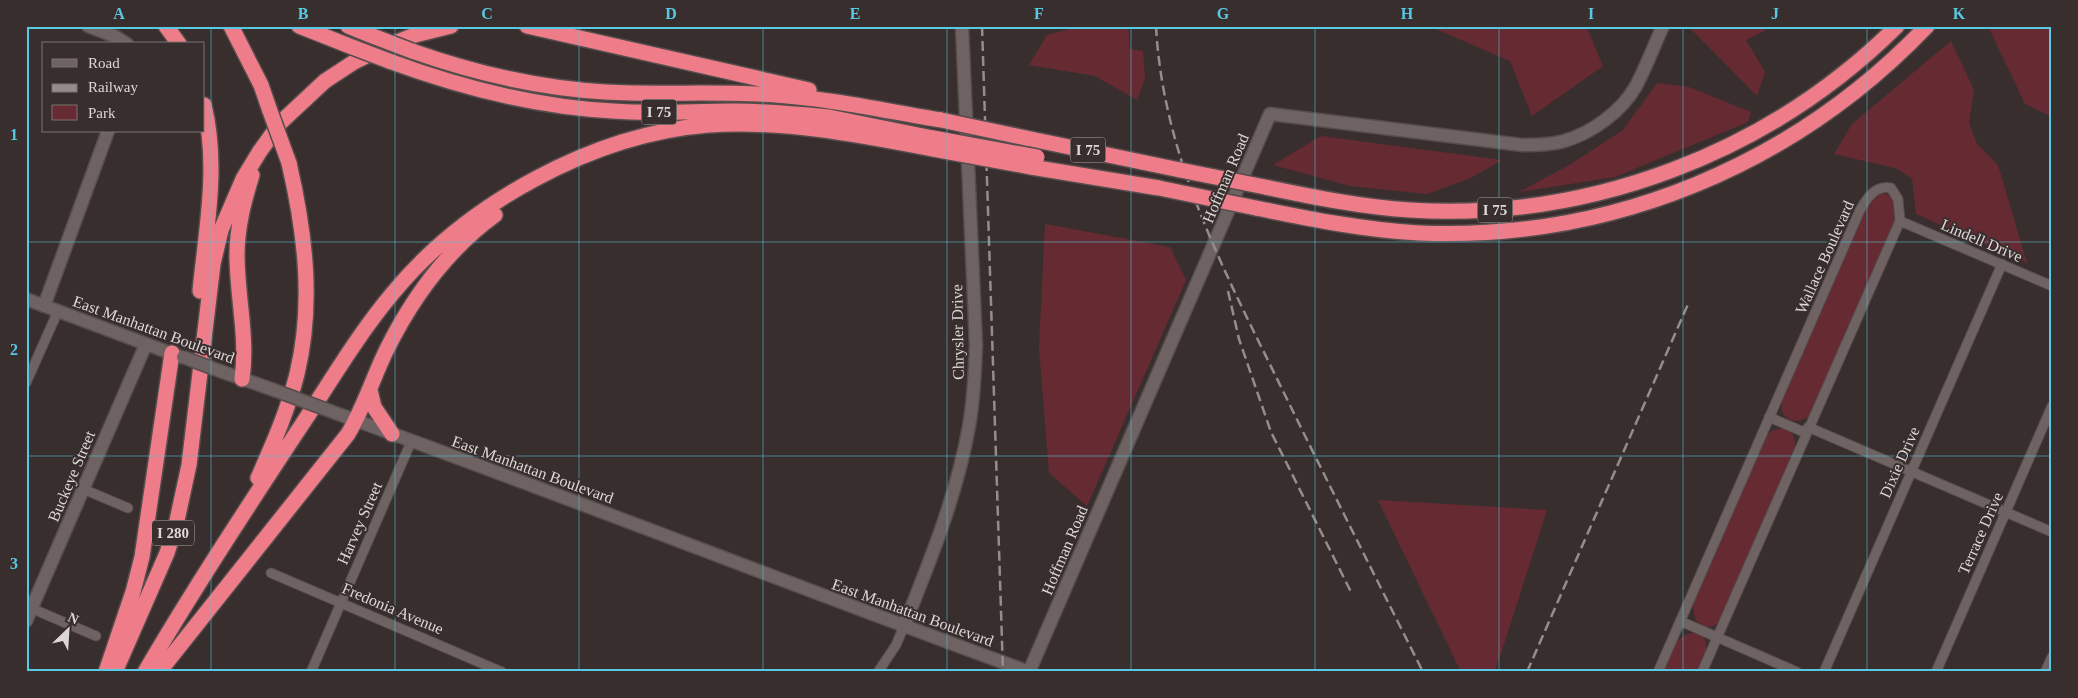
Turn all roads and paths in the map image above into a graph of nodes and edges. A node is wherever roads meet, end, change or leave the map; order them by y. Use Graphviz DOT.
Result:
graph roads {
  1 [pos="88,26"];
  2 [pos="166,26"];
  3 [pos="231,26"];
  4 [pos="299,26"];
  5 [pos="348,26"];
  6 [pos="451,26"];
  7 [pos="527,26"];
  8 [pos="565,26"];
  9 [pos="962,26"];
  10 [pos="1662,26"];
  11 [pos="1897,26"];
  12 [pos="1927,26"];
  13 [pos="124,42"];
  14 [pos="177,42"];
  15 [pos="605,44"];
  16 [pos="856,104"];
  17 [pos="205,110"];
  18 [pos="693,127"];
  19 [pos="108,132"];
  20 [pos="933,143"];
  21 [pos="260,151"];
  22 [pos="1900,221"];
  23 [pos="2002,264"];
  24 [pos="2052,286"];
  25 [pos="26,299"];
  26 [pos="44,306"];
  27 [pos="58,311"];
  28 [pos="146,344"];
  29 [pos="178,355"];
  30 [pos="242,379"];
  31 [pos="26,382"];
  32 [pos="198,385"];
  33 [pos="370,390"];
  34 [pos="2052,406"];
  35 [pos="1770,417"];
  36 [pos="356,421"];
  37 [pos="1807,430"];
  38 [pos="392,434"];
  39 [pos="411,442"];
  40 [pos="1911,471"];
  41 [pos="83,489"];
  42 [pos="128,508"];
  43 [pos="245,509"];
  44 [pos="2006,513"];
  45 [pos="2052,532"];
  46 [pos="271,573"];
  47 [pos="341,602"];
  48 [pos="29,607"];
  49 [pos="26,621"];
  50 [pos="1680,621"];
  51 [pos="904,626"];
  52 [pos="96,636"];
  53 [pos="1717,637"];
  54 [pos="2052,657"];
  55 [pos="106,672"];
  56 [pos="115,672"];
  57 [pos="144,672"];
  58 [pos="159,672"];
  59 [pos="311,672"];
  60 [pos="502,672"];
  61 [pos="878,672"];
  62 [pos="1029,672"];
  63 [pos="1658,672"];
  64 [pos="1702,672"];
  65 [pos="1796,672"];
  66 [pos="1824,672"];
  67 [pos="1936,672"];
  68 [pos="2045,672"];
  1 -- 13 [label="street"];
  2 -- 14 [label="highway"];
  3 -- 43 [label="highway, bridge"];
  4 -- 20 [label="highway, I 75, bridge"];
  5 -- 16 [label="highway, I 75, bridge"];
  6 -- 21 [label="highway"];
  7 -- 15 [label="highway"];
  8 -- 15 [label="highway"];
  9 -- 51 [label="street, Chrysler Drive"];
  10 -- 62 [label="street, Hoffman Road"];
  11 -- 16 [label="highway, I 75, bridge"];
  12 -- 20 [label="highway, I 75, bridge"];
  15 -- 16 [label="highway"];
  17 -- 32 [label="highway"];
  18 -- 20 [label="highway"];
  18 -- 33 [label="highway"];
  18 -- 43 [label="highway"];
  19 -- 26 [label="street"];
  21 -- 30 [label="highway"];
  21 -- 32 [label="highway"];
  22 -- 23 [label="street, Lindell Drive"];
  22 -- 35 [label="street, Wallace Boulevard"];
  22 -- 37 [label="street"];
  23 -- 24 [label="street, Lindell Drive"];
  23 -- 40 [label="street, Dixie Drive"];
  25 -- 26 [label="street, East Manhattan Boulevard"];
  26 -- 27 [label="street, East Manhattan Boulevard"];
  27 -- 28 [label="street, East Manhattan Boulevard"];
  27 -- 31 [label="street"];
  28 -- 29 [label="street, East Manhattan Boulevard"];
  28 -- 41 [label="street, Buckeye Street"];
  29 -- 30 [label="street, East Manhattan Boulevard, bridge"];
  29 -- 55 [label="highway"];
  30 -- 36 [label="street, East Manhattan Boulevard, bridge"];
  32 -- 56 [label="highway, I 280"];
  33 -- 36 [label="highway"];
  33 -- 38 [label="highway"];
  34 -- 44 [label="street, Terrace Drive"];
  35 -- 37 [label="street"];
  35 -- 50 [label="street, Wallace Boulevard"];
  36 -- 38 [label="street, East Manhattan Boulevard"];
  36 -- 58 [label="highway"];
  37 -- 40 [label="street"];
  37 -- 53 [label="street"];
  38 -- 39 [label="street, East Manhattan Boulevard"];
  39 -- 47 [label="street, Harvey Street"];
  39 -- 51 [label="street, East Manhattan Boulevard"];
  40 -- 44 [label="street"];
  40 -- 66 [label="street, Dixie Drive"];
  41 -- 42 [label="street"];
  41 -- 48 [label="street, Buckeye Street"];
  43 -- 57 [label="highway, I 280"];
  44 -- 45 [label="street"];
  44 -- 67 [label="street, Terrace Drive"];
  46 -- 47 [label="street, Fredonia Avenue"];
  47 -- 59 [label="street, Harvey Street"];
  47 -- 60 [label="street, Fredonia Avenue"];
  48 -- 49 [label="street, Buckeye Street"];
  48 -- 52 [label="street"];
  50 -- 53 [label="street"];
  50 -- 63 [label="street, Wallace Boulevard"];
  51 -- 61 [label="street"];
  51 -- 62 [label="street, East Manhattan Boulevard"];
  53 -- 64 [label="street"];
  53 -- 65 [label="street"];
  54 -- 68 [label="street"];
}
